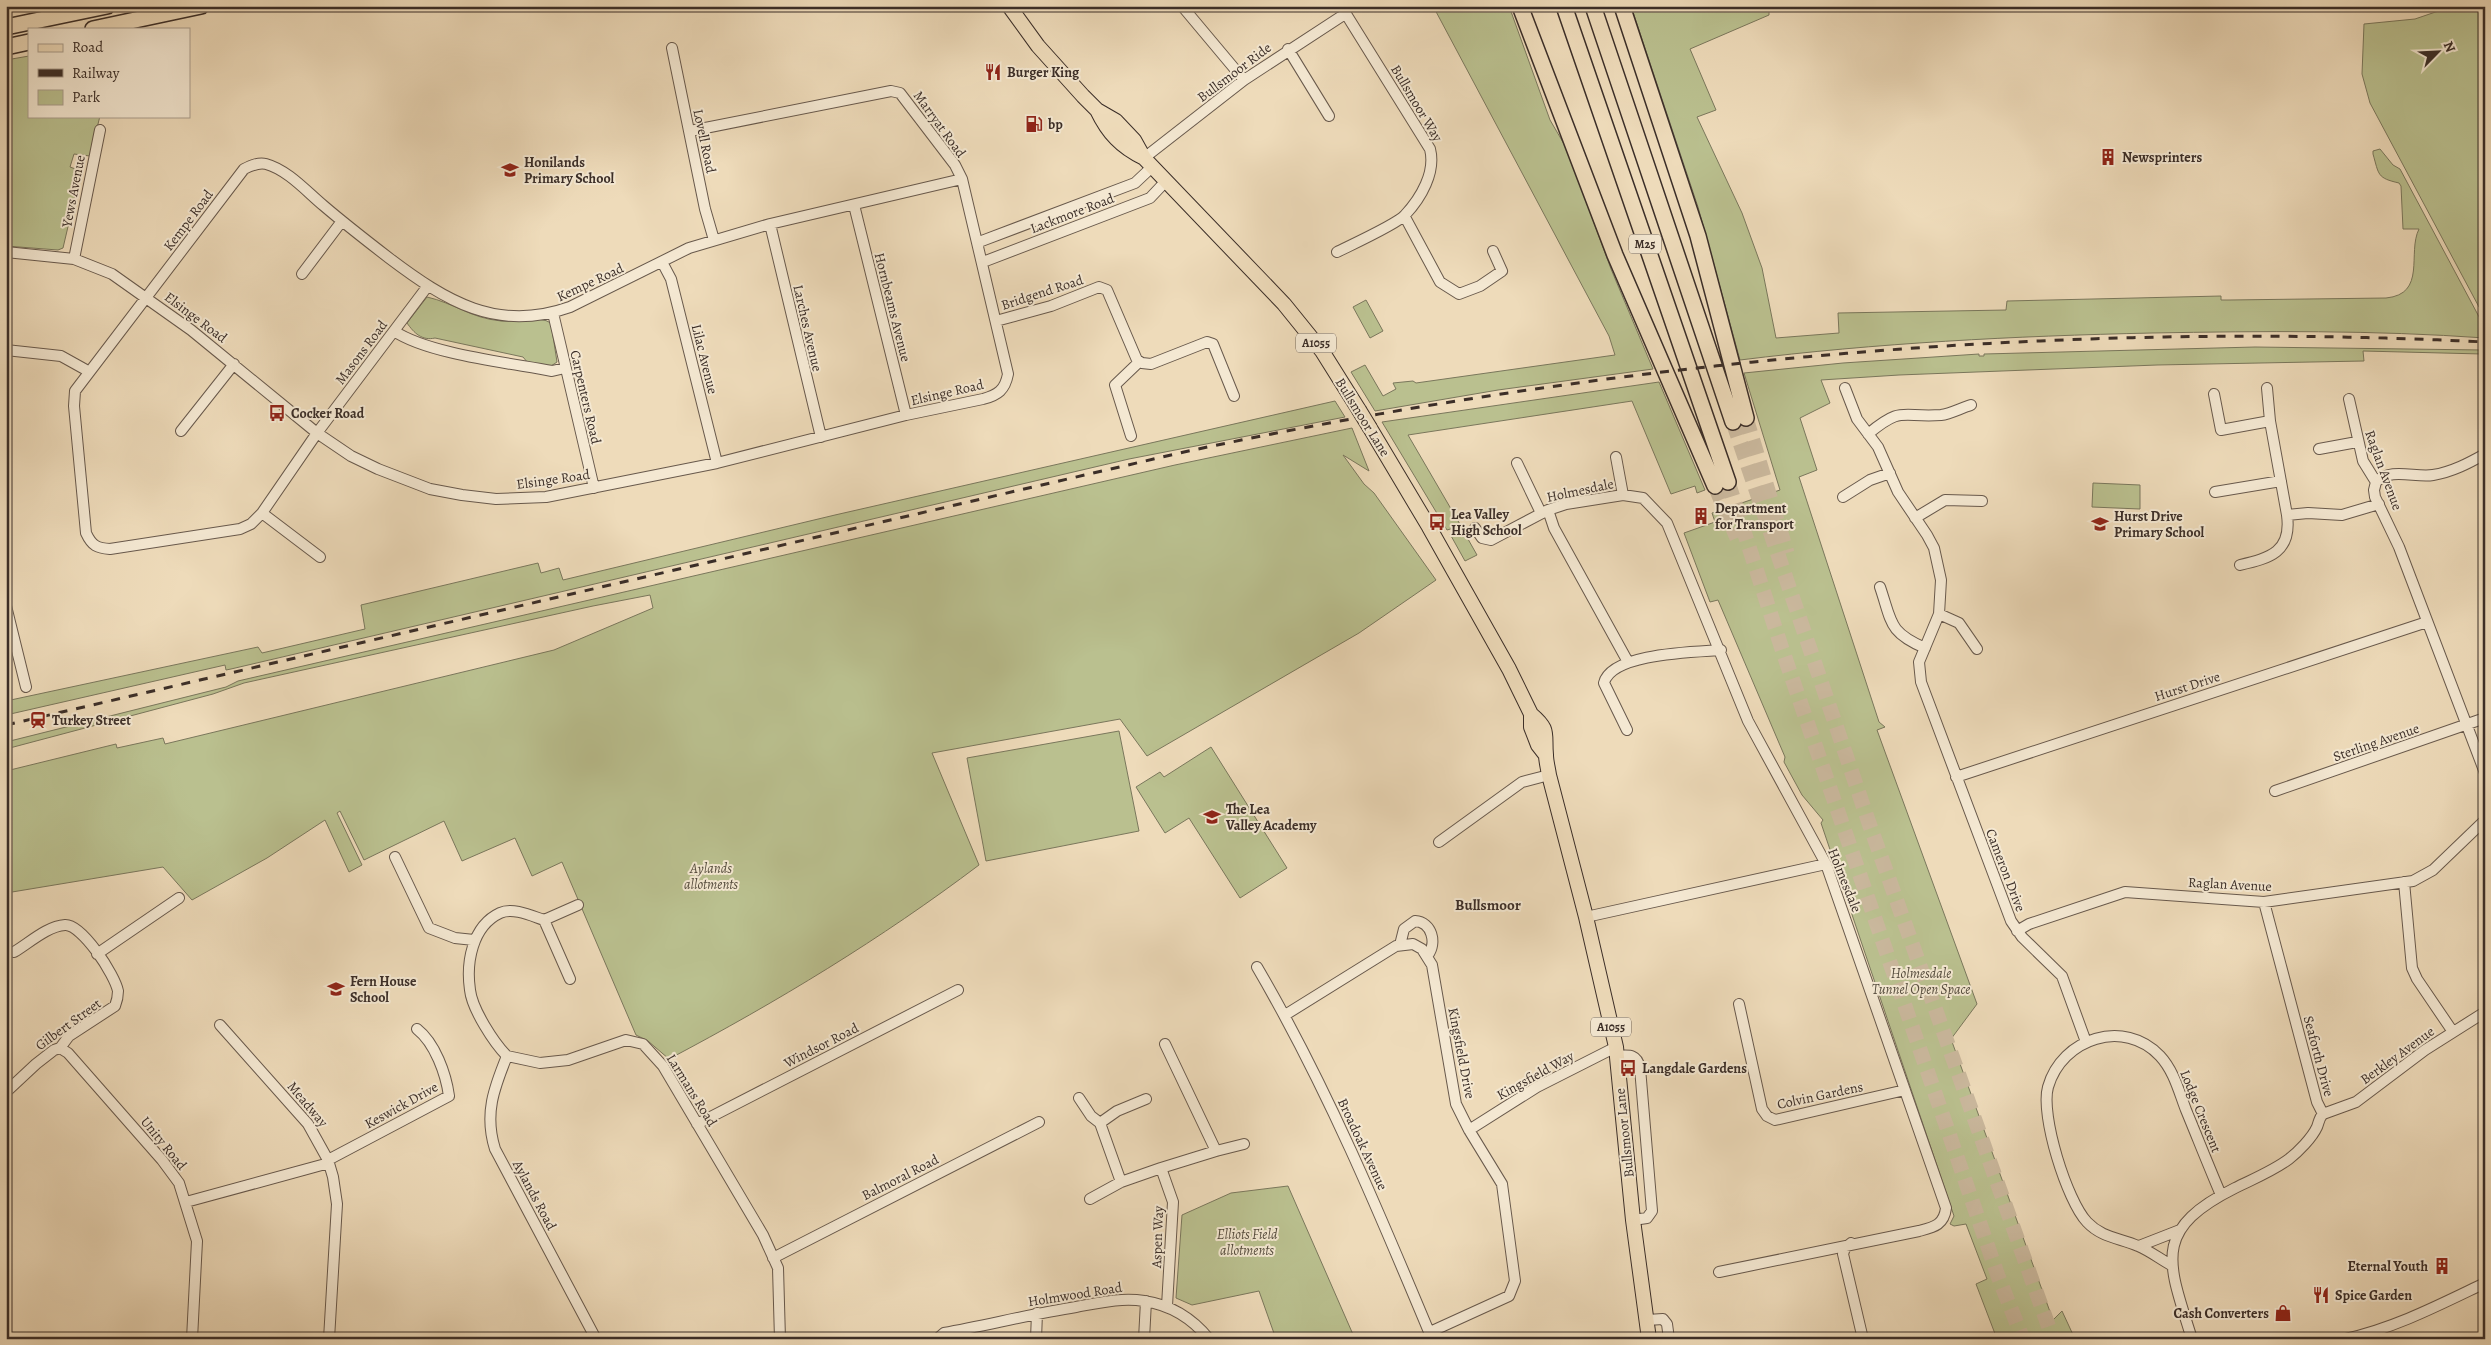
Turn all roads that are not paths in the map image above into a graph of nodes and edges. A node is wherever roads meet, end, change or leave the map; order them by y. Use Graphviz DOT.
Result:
graph roads {
  1 [pos="108,6"];
  2 [pos="201,6"];
  3 [pos="1009,6"];
  4 [pos="1182,6"];
  5 [pos="1520,6"];
  6 [pos="1564,6"];
  7 [pos="1593,6"];
  8 [pos="1622,6"];
  9 [pos="1343,10"];
  10 [pos="6,27"];
  11 [pos="98,28"];
  12 [pos="28,42"];
  13 [pos="6,47"];
  14 [pos="672,48"];
  15 [pos="1288,49"];
  16 [pos="1244,80"];
  17 [pos="1329,116"];
  18 [pos="100,130"];
  19 [pos="690,132"];
  20 [pos="1148,163"];
  21 [pos="962,179"];
  22 [pos="1166,181"];
  23 [pos="854,206"];
  24 [pos="1405,217"];
  25 [pos="342,221"];
  26 [pos="770,224"];
  27 [pos="714,240"];
  28 [pos="978,242"];
  29 [pos="1493,251"];
  30 [pos="6,252"];
  31 [pos="1337,252"];
  32 [pos="74,259"];
  33 [pos="662,262"];
  34 [pos="983,262"];
  35 [pos="302,274"];
  36 [pos="427,287"];
  37 [pos="146,297"];
  38 [pos="553,313"];
  39 [pos="996,321"];
  40 [pos="394,331"];
  41 [pos="6,350"];
  42 [pos="1139,362"];
  43 [pos="234,364"];
  44 [pos="565,368"];
  45 [pos="88,371"];
  46 [pos="1845,388"];
  47 [pos="2267,388"];
  48 [pos="2214,394"];
  49 [pos="1234,396"];
  50 [pos="2349,399"];
  51 [pos="1970,405"];
  52 [pos="906,415"];
  53 [pos="2270,421"];
  54 [pos="181,432"];
  55 [pos="317,433"];
  56 [pos="1868,434"];
  57 [pos="1131,436"];
  58 [pos="821,437"];
  59 [pos="2357,442"];
  60 [pos="2319,449"];
  61 [pos="2485,454"];
  62 [pos="1616,457"];
  63 [pos="717,463"];
  64 [pos="1517,463"];
  65 [pos="1890,473"];
  66 [pos="2281,481"];
  67 [pos="2376,482"];
  68 [pos="594,488"];
  69 [pos="2215,492"];
  70 [pos="1623,495"];
  71 [pos="1844,497"];
  72 [pos="1982,501"];
  73 [pos="2379,504"];
  74 [pos="1545,511"];
  75 [pos="262,513"];
  76 [pos="2288,515"];
  77 [pos="1915,518"];
  78 [pos="1475,528"];
  79 [pos="320,558"];
  80 [pos="2240,565"];
  81 [pos="1880,587"];
  82 [pos="6,606"];
  83 [pos="1939,614"];
  84 [pos="2427,622"];
  85 [pos="8,626"];
  86 [pos="1924,648"];
  87 [pos="1976,649"];
  88 [pos="1721,650"];
  89 [pos="1628,662"];
  90 [pos="26,687"];
  91 [pos="2485,718"];
  92 [pos="2466,725"];
  93 [pos="1627,730"];
  94 [pos="2485,773"];
  95 [pos="1549,774"];
  96 [pos="1956,778"];
  97 [pos="2275,791"];
  98 [pos="2485,820"];
  99 [pos="1439,842"];
  100 [pos="395,857"];
  101 [pos="1826,864"];
  102 [pos="2404,882"];
  103 [pos="179,898"];
  104 [pos="2264,902"];
  105 [pos="578,905"];
  106 [pos="1586,918"];
  107 [pos="544,920"];
  108 [pos="2017,931"];
  109 [pos="474,940"];
  110 [pos="1400,945"];
  111 [pos="14,952"];
  112 [pos="97,954"];
  113 [pos="1428,955"];
  114 [pos="1257,966"];
  115 [pos="570,979"];
  116 [pos="958,990"];
  117 [pos="1739,1004"];
  118 [pos="2485,1012"];
  119 [pos="1285,1015"];
  120 [pos="220,1025"];
  121 [pos="418,1029"];
  122 [pos="2453,1032"];
  123 [pos="2086,1042"];
  124 [pos="1165,1044"];
  125 [pos="60,1048"];
  126 [pos="1616,1052"];
  127 [pos="507,1056"];
  128 [pos="1905,1090"];
  129 [pos="6,1092"];
  130 [pos="1079,1098"];
  131 [pos="1146,1099"];
  132 [pos="2323,1114"];
  133 [pos="1039,1122"];
  134 [pos="1100,1123"];
  135 [pos="697,1124"];
  136 [pos="1469,1130"];
  137 [pos="1244,1144"];
  138 [pos="1216,1151"];
  139 [pos="328,1161"];
  140 [pos="1162,1168"];
  141 [pos="1121,1182"];
  142 [pos="2221,1195"];
  143 [pos="1090,1199"];
  144 [pos="186,1202"];
  145 [pos="1633,1220"];
  146 [pos="2180,1230"];
  147 [pos="1851,1244"];
  148 [pos="2139,1246"];
  149 [pos="773,1258"];
  150 [pos="2171,1265"];
  151 [pos="1719,1272"];
  152 [pos="2485,1283"];
  153 [pos="1146,1301"];
  154 [pos="1167,1306"];
  155 [pos="1038,1313"];
  156 [pos="1647,1320"];
  157 [pos="1431,1336"];
  158 [pos="192,1339"];
  159 [pos="329,1339"];
  160 [pos="596,1339"];
  161 [pos="780,1339"];
  162 [pos="937,1339"];
  163 [pos="1036,1339"];
  164 [pos="1144,1339"];
  165 [pos="1209,1339"];
  166 [pos="1649,1339"];
  167 [pos="1669,1339"];
  168 [pos="1863,1339"];
  169 [pos="2192,1339"];
  170 [pos="2345,1339"];
  1 -- 10 [label="highway"];
  2 -- 11 [label="highway"];
  3 -- 20 [label="main road, Bullsmoor Lane / A1055"];
  4 -- 16 [label="street"];
  5 -- 6 [label="highway, M25"];
  7 -- 8 [label="highway, M25"];
  9 -- 15 [label="street, Bullsmoor Ride"];
  9 -- 24 [label="street, Bullsmoor Way"];
  12 -- 13 [label="highway"];
  14 -- 19 [label="street, Lovell Road"];
  15 -- 16 [label="street, Bullsmoor Ride"];
  15 -- 17 [label="street"];
  16 -- 20 [label="street, Bullsmoor Ride"];
  18 -- 32 [label="street, Yews Avenue"];
  19 -- 21 [label="street, Marryat Road"];
  19 -- 27 [label="street, Lovell Road"];
  20 -- 22 [label="main road, Bullsmoor Lane / A1055"];
  20 -- 28 [label="street, Lackmore Road"];
  21 -- 23 [label="street, Kempe Road"];
  21 -- 28 [label="street, Marryat Road"];
  22 -- 34 [label="street, Lackmore Road"];
  22 -- 95 [label="main road, Bullsmoor Lane / A1055, bridge"];
  23 -- 26 [label="street, Kempe Road"];
  23 -- 52 [label="street, Hornbeams Avenue"];
  24 -- 29 [label="street"];
  24 -- 31 [label="street"];
  25 -- 35 [label="street"];
  25 -- 36 [label="street, Kempe Road"];
  25 -- 37 [label="street, Kempe Road"];
  26 -- 27 [label="street, Kempe Road"];
  26 -- 58 [label="street, Larches Avenue"];
  27 -- 33 [label="street, Kempe Road"];
  28 -- 34 [label="street, Marryat Road"];
  30 -- 32 [label="street, Elsinge Road"];
  32 -- 37 [label="street, Elsinge Road"];
  33 -- 38 [label="street, Kempe Road"];
  33 -- 63 [label="street, Lilac Avenue"];
  34 -- 39 [label="street, Marryat Road"];
  36 -- 38 [label="street, Kempe Road"];
  36 -- 40 [label="street, Masons Road"];
  37 -- 43 [label="street, Elsinge Road"];
  37 -- 45 [label="street"];
  38 -- 44 [label="street, Carpenters Road"];
  39 -- 42 [label="street, Bridgend Road"];
  39 -- 52 [label="street, Elsinge Road"];
  40 -- 44 [label="street"];
  40 -- 55 [label="street, Masons Road"];
  41 -- 45 [label="street"];
  42 -- 49 [label="street"];
  42 -- 57 [label="street"];
  43 -- 54 [label="street"];
  43 -- 55 [label="street, Elsinge Road"];
  44 -- 68 [label="street, Carpenters Road"];
  45 -- 75 [label="street"];
  46 -- 56 [label="street, Cameron Drive"];
  47 -- 53 [label="street"];
  48 -- 53 [label="street"];
  50 -- 59 [label="street, Raglan Avenue"];
  51 -- 56 [label="street"];
  52 -- 58 [label="street, Elsinge Road"];
  53 -- 66 [label="street"];
  55 -- 68 [label="street, Elsinge Road"];
  55 -- 75 [label="street"];
  56 -- 65 [label="street, Cameron Drive"];
  58 -- 63 [label="street, Elsinge Road"];
  59 -- 60 [label="street"];
  59 -- 67 [label="street, Raglan Avenue"];
  61 -- 67 [label="street"];
  62 -- 70 [label="street"];
  63 -- 68 [label="street, Elsinge Road"];
  64 -- 74 [label="street"];
  65 -- 71 [label="street"];
  65 -- 77 [label="street, Cameron Drive"];
  66 -- 69 [label="street"];
  66 -- 76 [label="street"];
  67 -- 73 [label="street, Raglan Avenue"];
  70 -- 74 [label="street, Holmesdale"];
  70 -- 88 [label="street, Holmesdale"];
  72 -- 77 [label="street"];
  73 -- 76 [label="street"];
  73 -- 84 [label="street, Raglan Avenue"];
  74 -- 78 [label="street, Holmesdale"];
  74 -- 89 [label="street"];
  75 -- 79 [label="street"];
  76 -- 80 [label="street"];
  77 -- 83 [label="street, Cameron Drive"];
  81 -- 86 [label="street"];
  82 -- 85 [label="street"];
  83 -- 86 [label="street, Cameron Drive"];
  83 -- 87 [label="street"];
  84 -- 92 [label="street, Raglan Avenue"];
  84 -- 96 [label="street, Hurst Drive"];
  85 -- 90 [label="street"];
  86 -- 96 [label="street, Cameron Drive"];
  88 -- 89 [label="street"];
  88 -- 101 [label="street, Holmesdale"];
  89 -- 93 [label="street"];
  91 -- 92 [label="street, Sterling Avenue"];
  92 -- 94 [label="street, Raglan Avenue"];
  92 -- 97 [label="street, Sterling Avenue"];
  95 -- 99 [label="street"];
  95 -- 106 [label="main road, Bullsmoor Lane / A1055"];
  96 -- 108 [label="street, Cameron Drive"];
  98 -- 102 [label="street, Raglan Avenue"];
  100 -- 109 [label="street"];
  101 -- 106 [label="street"];
  101 -- 128 [label="street, Holmesdale"];
  102 -- 104 [label="street, Raglan Avenue"];
  102 -- 122 [label="street"];
  103 -- 112 [label="street"];
  104 -- 108 [label="street, Raglan Avenue"];
  104 -- 132 [label="street, Seaforth Drive"];
  105 -- 107 [label="street"];
  106 -- 126 [label="main road, Bullsmoor Lane / A1055"];
  107 -- 109 [label="street"];
  107 -- 115 [label="street"];
  108 -- 123 [label="street, Cameron Drive"];
  109 -- 127 [label="street"];
  110 -- 113 [label="street"];
  110 -- 113 [label="street, Kingsfield Drive"];
  110 -- 119 [label="street"];
  111 -- 112 [label="street, Gilbert Street"];
  112 -- 125 [label="street, Gilbert Street"];
  113 -- 136 [label="street, Kingsfield Drive"];
  114 -- 119 [label="street, Broadoak Avenue"];
  116 -- 135 [label="street, Windsor Road"];
  117 -- 128 [label="street, Colvin Gardens"];
  118 -- 122 [label="street, Berkley Avenue"];
  119 -- 157 [label="street, Broadoak Avenue"];
  120 -- 139 [label="street, Meadway"];
  121 -- 139 [label="street, Keswick Drive"];
  122 -- 132 [label="street, Berkley Avenue"];
  123 -- 142 [label="street, Lodge Crescent"];
  123 -- 148 [label="street, Lodge Crescent"];
  124 -- 138 [label="street"];
  125 -- 129 [label="street, Gilbert Street"];
  125 -- 144 [label="street, Unity Road"];
  126 -- 136 [label="street, Kingsfield Way"];
  126 -- 145 [label="main road, Bullsmoor Lane / A1055"];
  126 -- 145 [label="street"];
  127 -- 135 [label="street, Larmans Road"];
  127 -- 160 [label="street, Aylands Road"];
  128 -- 147 [label="street, Holmesdale"];
  130 -- 134 [label="street"];
  131 -- 134 [label="street"];
  132 -- 142 [label="street, Seaforth Drive"];
  133 -- 149 [label="street, Balmoral Road"];
  134 -- 141 [label="street"];
  135 -- 149 [label="street, Larmans Road"];
  136 -- 157 [label="street, Kingsfield Drive"];
  137 -- 138 [label="street"];
  138 -- 140 [label="street"];
  139 -- 144 [label="street, Keswick Drive"];
  139 -- 159 [label="street, Meadway"];
  140 -- 141 [label="street"];
  140 -- 154 [label="street, Aspen Way"];
  141 -- 143 [label="street"];
  142 -- 146 [label="street"];
  144 -- 158 [label="street, Unity Road"];
  145 -- 156 [label="main road, Bullsmoor Lane / A1055"];
  146 -- 148 [label="street"];
  146 -- 150 [label="street"];
  147 -- 151 [label="street, Holmesdale"];
  147 -- 168 [label="street"];
  148 -- 150 [label="street, Lodge Crescent"];
  149 -- 161 [label="street, Larmans Road"];
  150 -- 169 [label="street"];
  152 -- 170 [label="street"];
  153 -- 154 [label="street, Holmwood Road"];
  153 -- 155 [label="street, Holmwood Road"];
  153 -- 164 [label="street"];
  154 -- 165 [label="street, Holmwood Road"];
  155 -- 162 [label="street, Holmwood Road"];
  155 -- 163 [label="street"];
  156 -- 166 [label="main road, Bullsmoor Lane / A1055"];
  156 -- 167 [label="street"];
}
